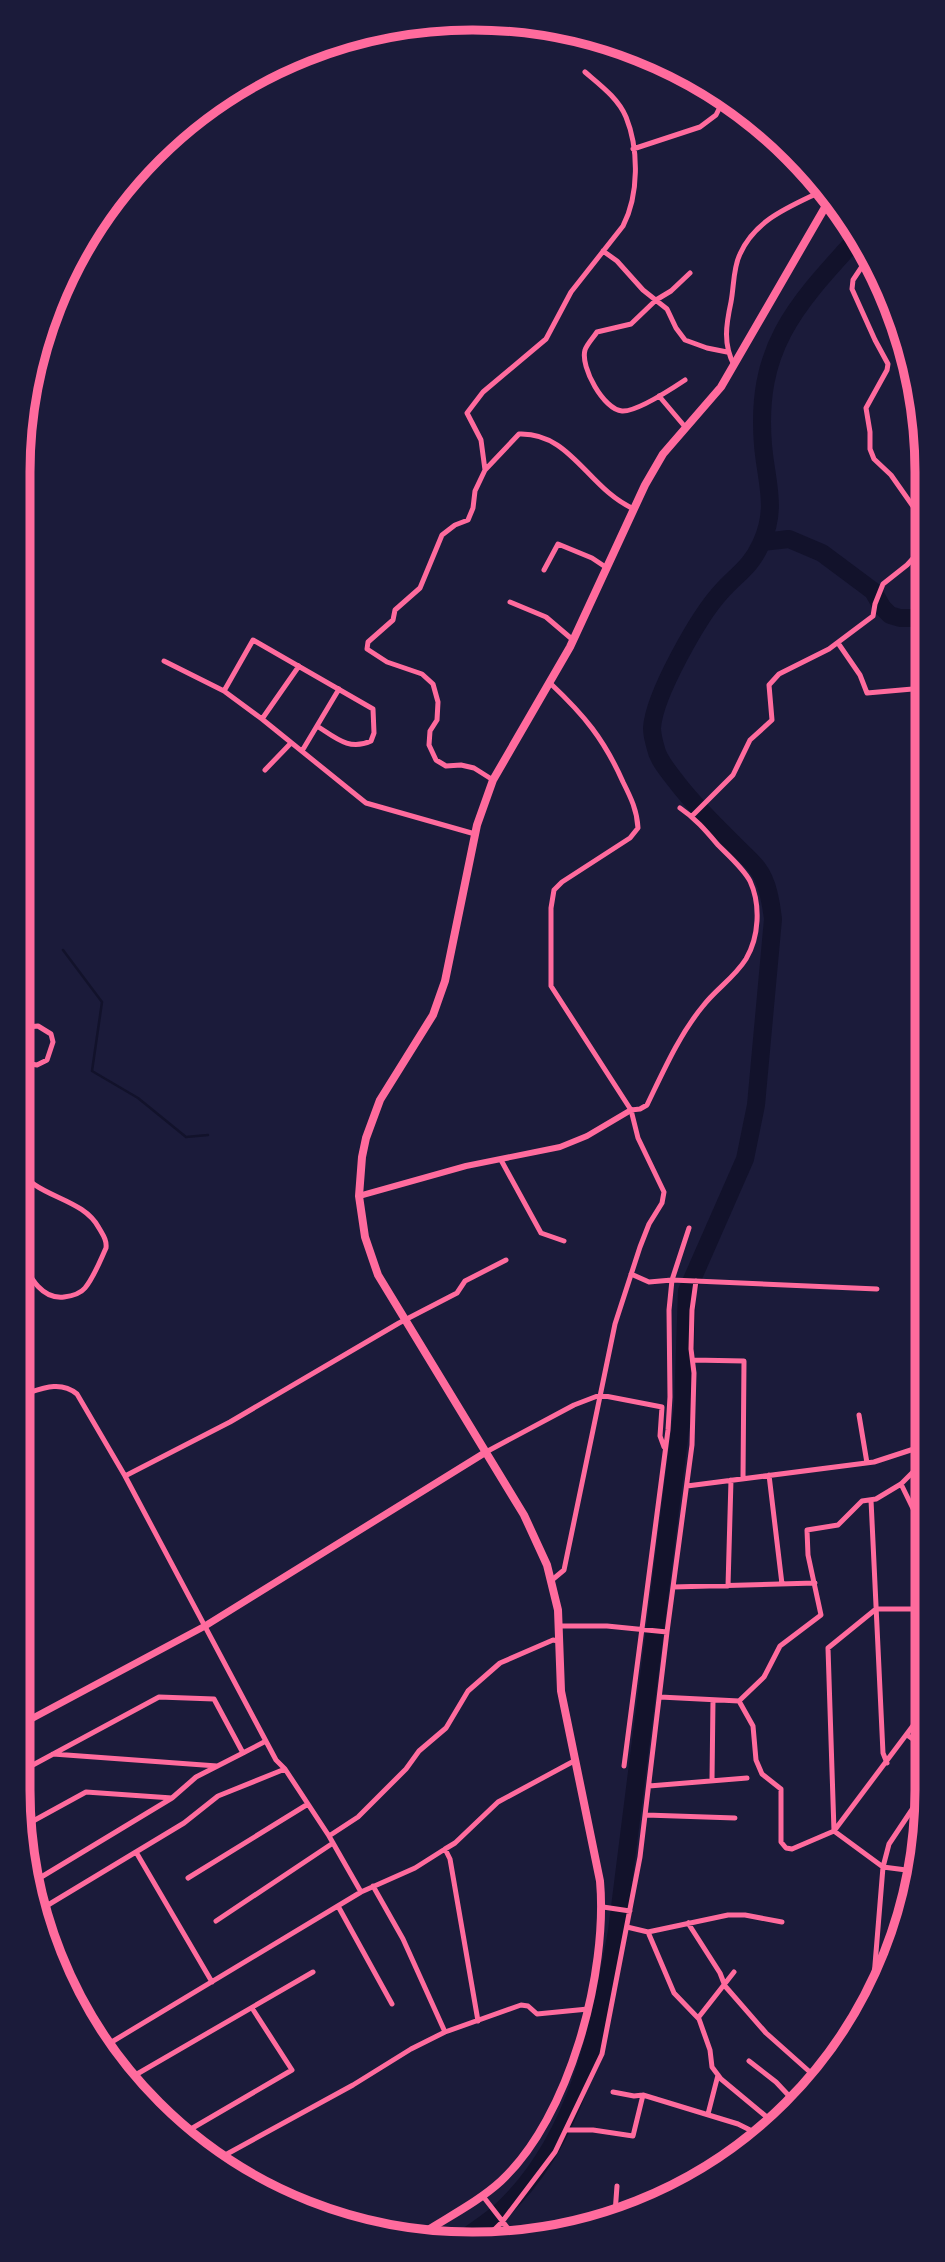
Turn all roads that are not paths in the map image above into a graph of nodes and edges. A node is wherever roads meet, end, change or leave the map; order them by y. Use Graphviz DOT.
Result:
graph roads {
  1 [pos="585,72"];
  2 [pos="721,106"];
  3 [pos="633,149"];
  4 [pos="816,194"];
  5 [pos="826,205"];
  6 [pos="603,251"];
  7 [pos="863,264"];
  8 [pos="690,273"];
  9 [pos="656,300"];
  10 [pos="727,352"];
  11 [pos="734,365"];
  12 [pos="685,380"];
  13 [pos="659,396"];
  14 [pos="685,428"];
  15 [pos="485,470"];
  16 [pos="634,509"];
  17 [pos="915,509"];
  18 [pos="915,556"];
  19 [pos="607,568"];
  20 [pos="544,570"];
  21 [pos="510,602"];
  22 [pos="573,640"];
  23 [pos="838,643"];
  24 [pos="164,661"];
  25 [pos="299,666"];
  26 [pos="550,683"];
  27 [pos="915,689"];
  28 [pos="339,690"];
  29 [pos="224,691"];
  30 [pos="262,719"];
  31 [pos="317,726"];
  32 [pos="291,743"];
  33 [pos="302,751"];
  34 [pos="265,770"];
  35 [pos="493,780"];
  36 [pos="680,808"];
  37 [pos="693,815"];
  38 [pos="475,834"];
  39 [pos="30,1027"];
  40 [pos="30,1064"];
  41 [pos="631,1110"];
  42 [pos="501,1160"];
  43 [pos="30,1182"];
  44 [pos="359,1196"];
  45 [pos="689,1228"];
  46 [pos="564,1241"];
  47 [pos="506,1260"];
  48 [pos="631,1274"];
  49 [pos="30,1276"];
  50 [pos="672,1280"];
  51 [pos="696,1281"];
  52 [pos="877,1289"];
  53 [pos="405,1319"];
  54 [pos="693,1360"];
  55 [pos="30,1392"];
  56 [pos="600,1395"];
  57 [pos="914,1409"];
  58 [pos="859,1415"];
  59 [pos="915,1415"];
  60 [pos="915,1449"];
  61 [pos="665,1450"];
  62 [pos="486,1452"];
  63 [pos="867,1463"];
  64 [pos="915,1470"];
  65 [pos="769,1475"];
  66 [pos="125,1476"];
  67 [pos="743,1478"];
  68 [pos="731,1480"];
  69 [pos="901,1485"];
  70 [pos="687,1486"];
  71 [pos="871,1500"];
  72 [pos="915,1513"];
  73 [pos="552,1580"];
  74 [pos="815,1583"];
  75 [pos="782,1584"];
  76 [pos="727,1586"];
  77 [pos="673,1587"];
  78 [pos="876,1609"];
  79 [pos="915,1609"];
  80 [pos="205,1626"];
  81 [pos="559,1626"];
  82 [pos="641,1630"];
  83 [pos="667,1632"];
  84 [pos="558,1641"];
  85 [pos="660,1697"];
  86 [pos="713,1700"];
  87 [pos="739,1701"];
  88 [pos="30,1720"];
  89 [pos="915,1724"];
  90 [pos="907,1735"];
  91 [pos="266,1741"];
  92 [pos="915,1741"];
  93 [pos="243,1753"];
  94 [pos="53,1754"];
  95 [pos="574,1761"];
  96 [pos="887,1763"];
  97 [pos="30,1766"];
  98 [pos="218,1766"];
  99 [pos="624,1766"];
  100 [pos="285,1769"];
  101 [pos="747,1778"];
  102 [pos="712,1780"];
  103 [pos="649,1786"];
  104 [pos="172,1798"];
  105 [pos="308,1804"];
  106 [pos="914,1807"];
  107 [pos="646,1815"];
  108 [pos="735,1818"];
  109 [pos="31,1822"];
  110 [pos="834,1831"];
  111 [pos="329,1836"];
  112 [pos="333,1843"];
  113 [pos="445,1849"];
  114 [pos="136,1852"];
  115 [pos="883,1867"];
  116 [pos="908,1870"];
  117 [pos="188,1878"];
  118 [pos="39,1879"];
  119 [pos="373,1886"];
  120 [pos="361,1892"];
  121 [pos="46,1906"];
  122 [pos="338,1906"];
  123 [pos="603,1907"];
  124 [pos="630,1911"];
  125 [pos="216,1921"];
  126 [pos="782,1922"];
  127 [pos="688,1923"];
  128 [pos="627,1927"];
  129 [pos="648,1932"];
  130 [pos="313,1972"];
  131 [pos="734,1972"];
  132 [pos="874,1976"];
  133 [pos="212,1982"];
  134 [pos="725,1986"];
  135 [pos="392,2004"];
  136 [pos="252,2008"];
  137 [pos="588,2009"];
  138 [pos="698,2018"];
  139 [pos="478,2021"];
  140 [pos="445,2032"];
  141 [pos="110,2044"];
  142 [pos="749,2061"];
  143 [pos="135,2075"];
  144 [pos="718,2075"];
  145 [pos="810,2075"];
  146 [pos="613,2092"];
  147 [pos="643,2095"];
  148 [pos="791,2098"];
  149 [pos="708,2114"];
  150 [pos="768,2118"];
  151 [pos="190,2130"];
  152 [pos="566,2130"];
  153 [pos="751,2133"];
  154 [pos="224,2156"];
  155 [pos="617,2186"];
  156 [pos="482,2195"];
  157 [pos="615,2209"];
  158 [pos="502,2222"];
  159 [pos="429,2229"];
  160 [pos="509,2230"];
  161 [pos="493,2231"];
  1 -- 3 [label="street"];
  2 -- 3 [label="street"];
  3 -- 6 [label="street"];
  4 -- 10 [label="street"];
  5 -- 11 [label="main road"];
  6 -- 9 [label="street"];
  6 -- 15 [label="street"];
  7 -- 17 [label="street"];
  8 -- 9 [label="street"];
  9 -- 10 [label="street"];
  9 -- 13 [label="street"];
  10 -- 11 [label="street"];
  11 -- 14 [label="main road"];
  12 -- 13 [label="street"];
  13 -- 14 [label="street"];
  14 -- 16 [label="main road"];
  15 -- 16 [label="street"];
  15 -- 35 [label="street"];
  16 -- 19 [label="main road"];
  18 -- 23 [label="street"];
  19 -- 20 [label="street"];
  19 -- 22 [label="main road"];
  21 -- 22 [label="street"];
  22 -- 26 [label="main road"];
  23 -- 27 [label="street"];
  23 -- 37 [label="street"];
  24 -- 29 [label="street"];
  25 -- 28 [label="street"];
  25 -- 29 [label="street"];
  25 -- 30 [label="street"];
  26 -- 35 [label="main road"];
  26 -- 41 [label="street"];
  28 -- 31 [label="street"];
  28 -- 31 [label="street"];
  29 -- 30 [label="street"];
  30 -- 32 [label="street"];
  31 -- 33 [label="street"];
  32 -- 33 [label="street"];
  32 -- 34 [label="street"];
  33 -- 38 [label="street"];
  35 -- 38 [label="main road"];
  36 -- 37 [label="street"];
  37 -- 41 [label="street"];
  38 -- 44 [label="main road"];
  39 -- 40 [label="street"];
  41 -- 42 [label="street"];
  41 -- 48 [label="street"];
  42 -- 44 [label="street"];
  42 -- 46 [label="street"];
  43 -- 49 [label="street"];
  44 -- 53 [label="main road"];
  45 -- 50 [label="street"];
  47 -- 53 [label="street"];
  48 -- 50 [label="street"];
  48 -- 56 [label="street"];
  50 -- 51 [label="street"];
  50 -- 61 [label="street"];
  51 -- 52 [label="street"];
  51 -- 54 [label="street"];
  53 -- 62 [label="main road"];
  53 -- 66 [label="street"];
  54 -- 67 [label="street"];
  54 -- 70 [label="street"];
  55 -- 66 [label="street"];
  56 -- 61 [label="street"];
  56 -- 62 [label="street"];
  56 -- 73 [label="street"];
  57 -- 59 [label="street"];
  58 -- 63 [label="street"];
  60 -- 63 [label="street"];
  61 -- 82 [label="street"];
  62 -- 73 [label="main road"];
  62 -- 80 [label="main road"];
  63 -- 65 [label="street"];
  64 -- 69 [label="street"];
  65 -- 67 [label="street"];
  65 -- 75 [label="street"];
  66 -- 80 [label="street"];
  67 -- 68 [label="street"];
  68 -- 70 [label="street"];
  68 -- 76 [label="street"];
  69 -- 71 [label="street"];
  69 -- 72 [label="street"];
  70 -- 77 [label="street"];
  71 -- 74 [label="street"];
  71 -- 78 [label="street"];
  73 -- 81 [label="main road"];
  74 -- 75 [label="street"];
  74 -- 87 [label="street"];
  75 -- 76 [label="street"];
  76 -- 77 [label="street"];
  77 -- 83 [label="street"];
  78 -- 79 [label="street"];
  78 -- 96 [label="street"];
  78 -- 110 [label="street"];
  80 -- 88 [label="main road"];
  80 -- 91 [label="street"];
  81 -- 82 [label="street"];
  81 -- 84 [label="main road"];
  82 -- 83 [label="street"];
  82 -- 99 [label="street"];
  83 -- 85 [label="street"];
  84 -- 95 [label="main road"];
  84 -- 111 [label="street"];
  85 -- 86 [label="street"];
  85 -- 103 [label="street"];
  86 -- 87 [label="street"];
  86 -- 102 [label="street"];
  87 -- 110 [label="street"];
  89 -- 90 [label="street"];
  90 -- 92 [label="street"];
  90 -- 96 [label="street"];
  91 -- 93 [label="street"];
  91 -- 100 [label="street"];
  93 -- 94 [label="street"];
  93 -- 98 [label="street"];
  94 -- 97 [label="street"];
  94 -- 98 [label="street"];
  95 -- 113 [label="street"];
  95 -- 123 [label="main road"];
  96 -- 110 [label="street"];
  98 -- 104 [label="street"];
  100 -- 105 [label="street"];
  100 -- 114 [label="street"];
  101 -- 102 [label="street"];
  102 -- 103 [label="street"];
  103 -- 107 [label="street"];
  104 -- 109 [label="street"];
  104 -- 118 [label="street"];
  105 -- 111 [label="street"];
  105 -- 117 [label="street"];
  106 -- 115 [label="street"];
  107 -- 108 [label="street"];
  107 -- 124 [label="street"];
  110 -- 115 [label="street"];
  111 -- 112 [label="street"];
  112 -- 120 [label="street"];
  112 -- 125 [label="street"];
  113 -- 119 [label="street"];
  113 -- 139 [label="street"];
  114 -- 121 [label="street"];
  114 -- 133 [label="street"];
  115 -- 116 [label="street"];
  115 -- 132 [label="street"];
  119 -- 120 [label="street"];
  119 -- 140 [label="street"];
  120 -- 122 [label="street"];
  122 -- 133 [label="street"];
  122 -- 135 [label="street"];
  123 -- 124 [label="street"];
  123 -- 137 [label="main road"];
  124 -- 128 [label="street"];
  126 -- 127 [label="street"];
  127 -- 129 [label="street"];
  127 -- 134 [label="street"];
  128 -- 129 [label="street"];
  128 -- 152 [label="street"];
  129 -- 138 [label="street"];
  130 -- 136 [label="street"];
  131 -- 134 [label="street"];
  133 -- 141 [label="street"];
  134 -- 138 [label="street"];
  134 -- 145 [label="street"];
  136 -- 143 [label="street"];
  136 -- 151 [label="street"];
  137 -- 139 [label="street"];
  137 -- 156 [label="main road"];
  138 -- 144 [label="street"];
  139 -- 140 [label="street"];
  140 -- 154 [label="street"];
  142 -- 148 [label="street"];
  144 -- 149 [label="street"];
  144 -- 150 [label="street"];
  146 -- 147 [label="street"];
  147 -- 149 [label="street"];
  147 -- 152 [label="street"];
  149 -- 153 [label="street"];
  152 -- 158 [label="street"];
  155 -- 157 [label="street"];
  156 -- 158 [label="street"];
  156 -- 159 [label="main road"];
  158 -- 160 [label="street"];
  158 -- 161 [label="street"];
}
